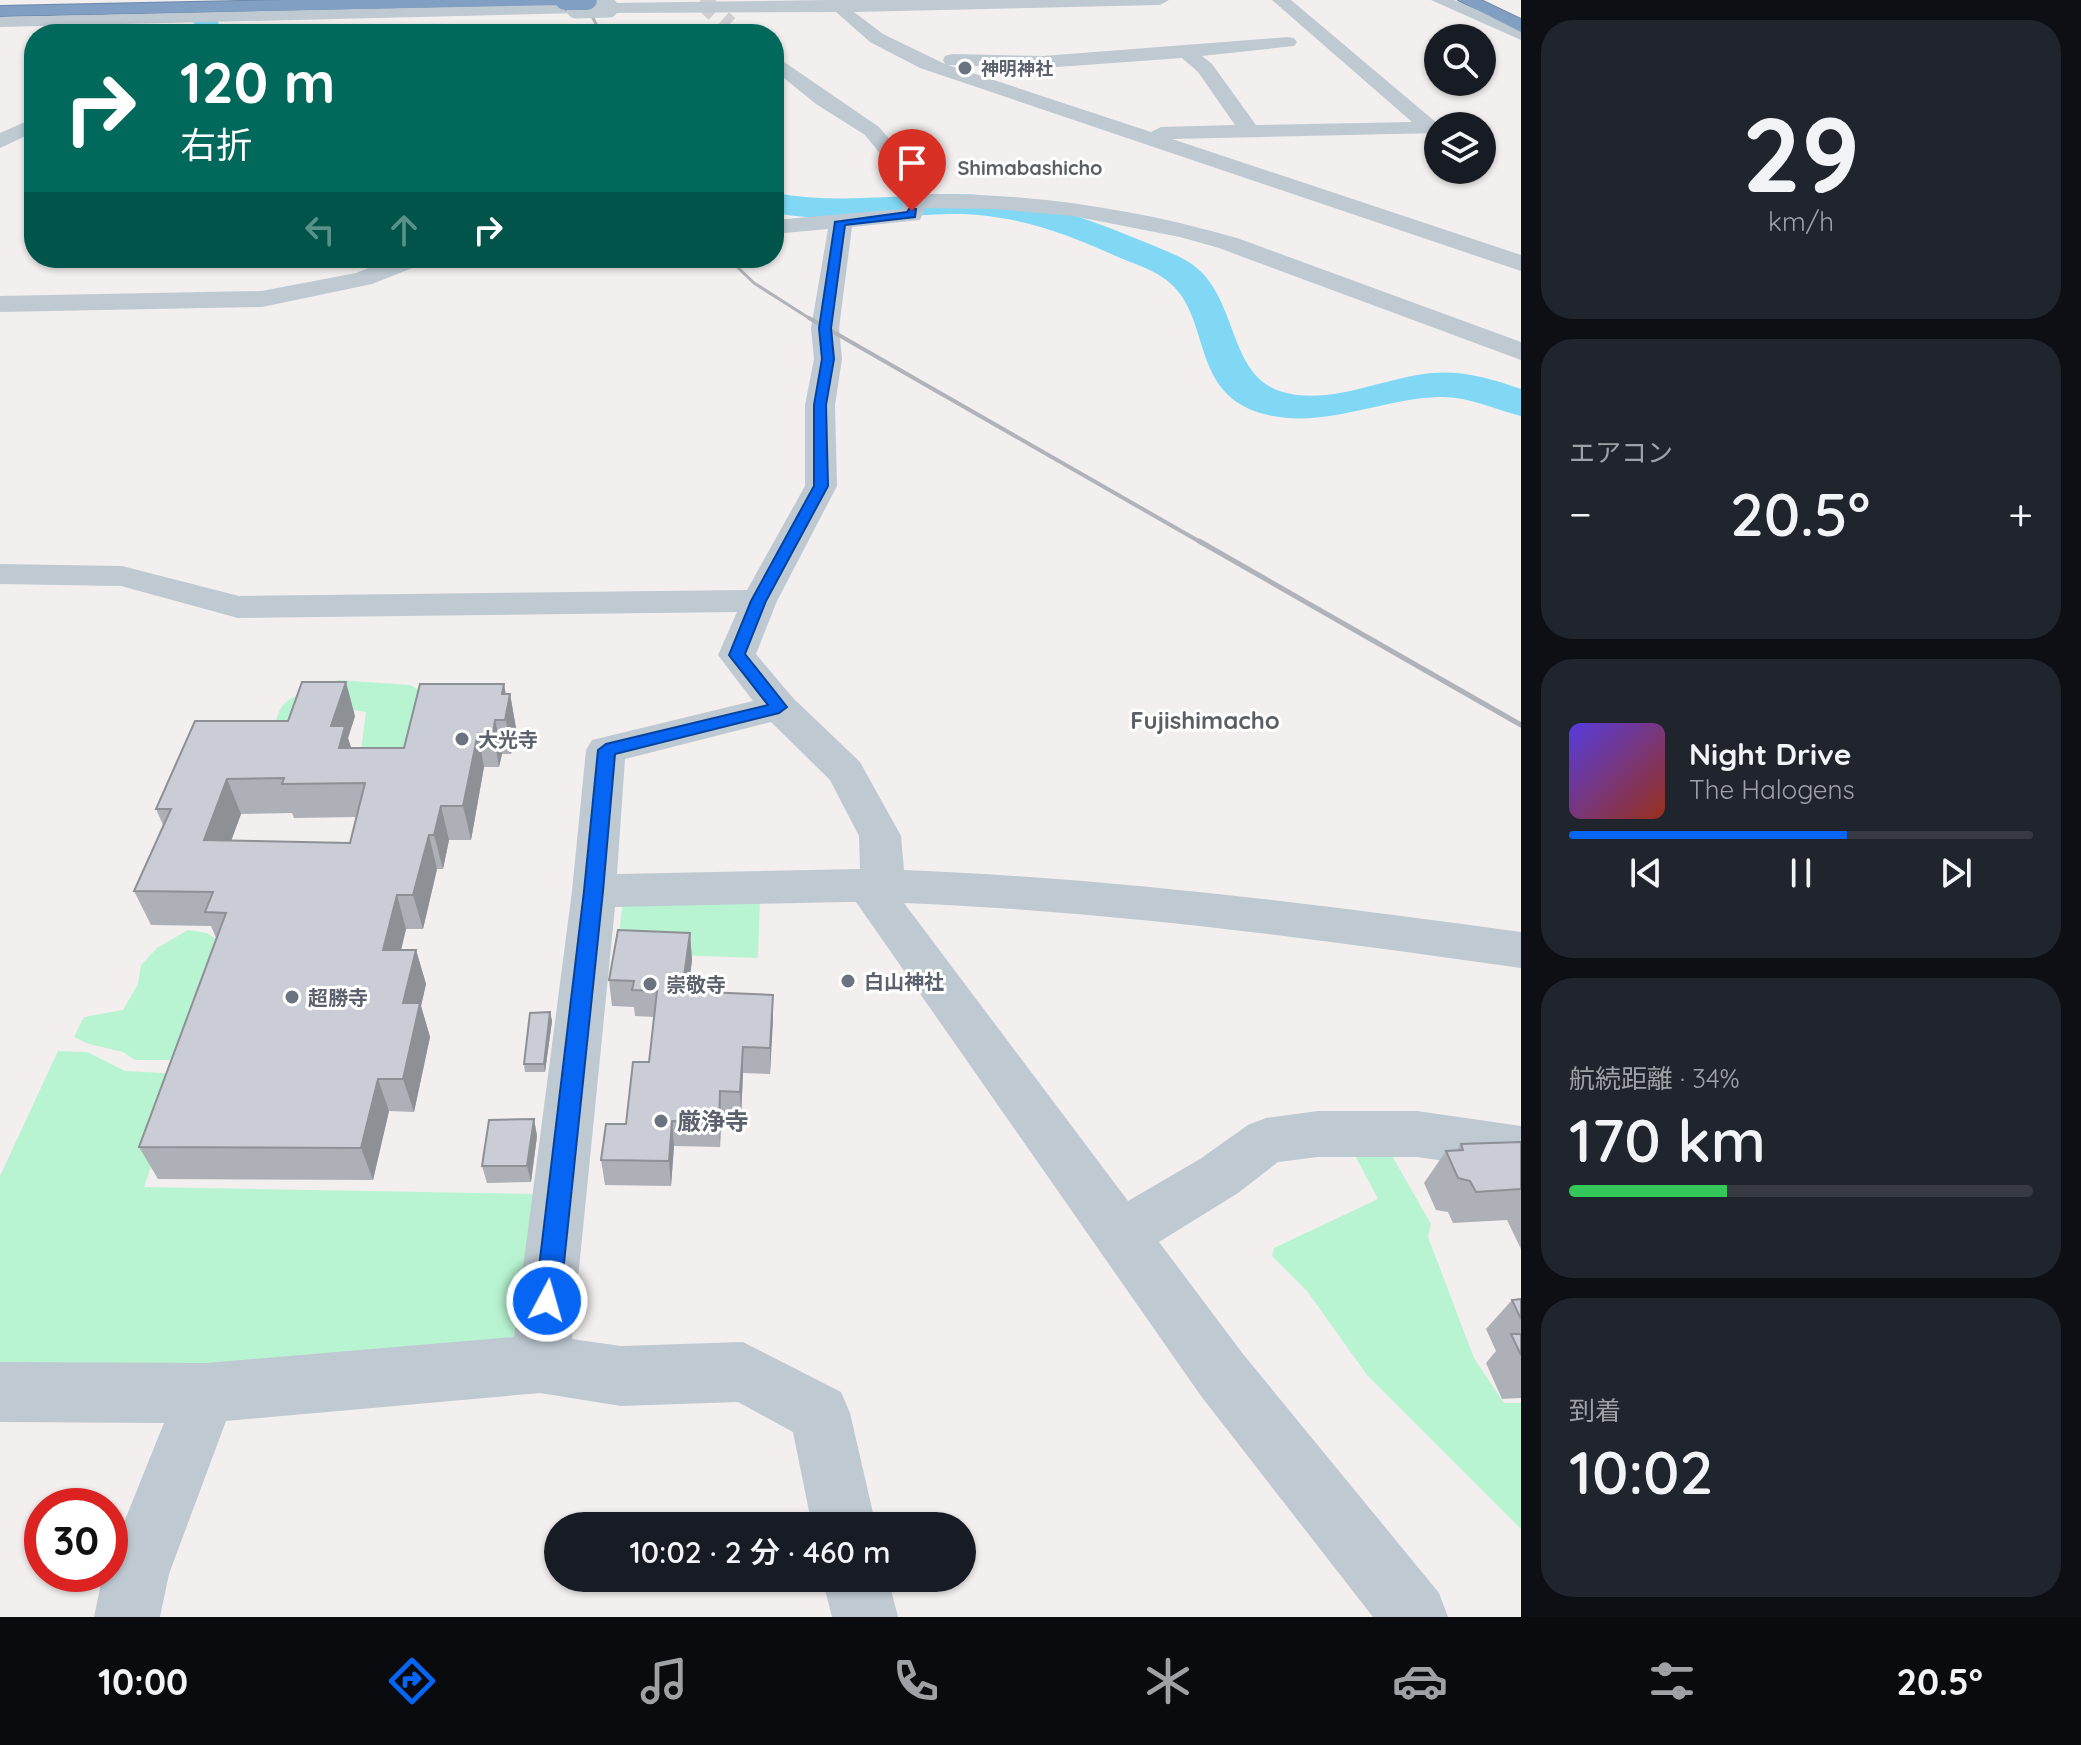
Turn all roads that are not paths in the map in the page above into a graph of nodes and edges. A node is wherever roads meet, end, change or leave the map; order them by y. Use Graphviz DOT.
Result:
graph roads {
  1 [pos="247,0"];
  2 [pos="1160,0"];
  3 [pos="1281,0"];
  4 [pos="1440,0"];
  5 [pos="1467,0"];
  6 [pos="1484,0"];
  7 [pos="1068,1"];
  8 [pos="0,3"];
  9 [pos="576,3"];
  10 [pos="996,3"];
  11 [pos="839,4"];
  12 [pos="0,11"];
  13 [pos="1117,18"];
  14 [pos="1521,19"];
  15 [pos="212,21"];
  16 [pos="1003,21"];
  17 [pos="0,22"];
  18 [pos="1521,26"];
  19 [pos="1140,33"];
  20 [pos="1521,35"];
  21 [pos="1023,42"];
  22 [pos="1288,42"];
  23 [pos="1186,52"];
  24 [pos="1162,54"];
  25 [pos="1043,62"];
  26 [pos="927,64"];
  27 [pos="784,69"];
  28 [pos="0,117"];
  29 [pos="24,120"];
  30 [pos="24,127"];
  31 [pos="1250,131"];
  32 [pos="1132,133"];
  33 [pos="0,142"];
  34 [pos="914,205"];
  35 [pos="841,222"];
  36 [pos="784,226"];
  37 [pos="1521,263"];
  38 [pos="391,268"];
  39 [pos="0,304"];
  40 [pos="1521,352"];
  41 [pos="0,574"];
  42 [pos="759,601"];
  43 [pos="779,707"];
  44 [pos="883,886"];
  45 [pos="594,891"];
  46 [pos="1521,950"];
  47 [pos="1521,1149"];
  48 [pos="1121,1235"];
  49 [pos="540,1364"];
  50 [pos="0,1392"];
  51 [pos="206,1393"];
  52 [pos="841,1512"];
  53 [pos="859,1592"];
  54 [pos="127,1617"];
  55 [pos="865,1617"];
  56 [pos="1415,1617"];
  1 -- 8 [label="highway"];
  2 -- 7 [label="street"];
  3 -- 31 [label="street"];
  4 -- 20 [label="street"];
  5 -- 18 [label="highway"];
  6 -- 14 [label="highway"];
  7 -- 10 [label="street"];
  7 -- 13 [label="street"];
  9 -- 11 [label="street, bridge"];
  9 -- 12 [label="highway"];
  9 -- 15 [label="street"];
  10 -- 11 [label="street"];
  10 -- 16 [label="street"];
  11 -- 26 [label="street"];
  15 -- 17 [label="street"];
  19 -- 24 [label="street"];
  21 -- 25 [label="street"];
  22 -- 23 [label="street"];
  23 -- 24 [label="street"];
  23 -- 31 [label="street"];
  24 -- 25 [label="street"];
  25 -- 26 [label="street"];
  26 -- 32 [label="street"];
  27 -- 34 [label="street"];
  28 -- 29 [label="street"];
  30 -- 33 [label="street"];
  31 -- 32 [label="street"];
  32 -- 37 [label="street"];
  34 -- 35 [label="street"];
  34 -- 40 [label="street"];
  35 -- 36 [label="street"];
  35 -- 42 [label="street"];
  38 -- 39 [label="street"];
  41 -- 42 [label="street"];
  42 -- 43 [label="street"];
  43 -- 44 [label="street"];
  43 -- 45 [label="street"];
  44 -- 45 [label="street"];
  44 -- 46 [label="street"];
  44 -- 48 [label="street"];
  45 -- 49 [label="street"];
  47 -- 48 [label="street"];
  48 -- 56 [label="street"];
  49 -- 51 [label="street"];
  49 -- 52 [label="street"];
  50 -- 51 [label="street"];
  51 -- 54 [label="street"];
  53 -- 55 [label="street"];
}
